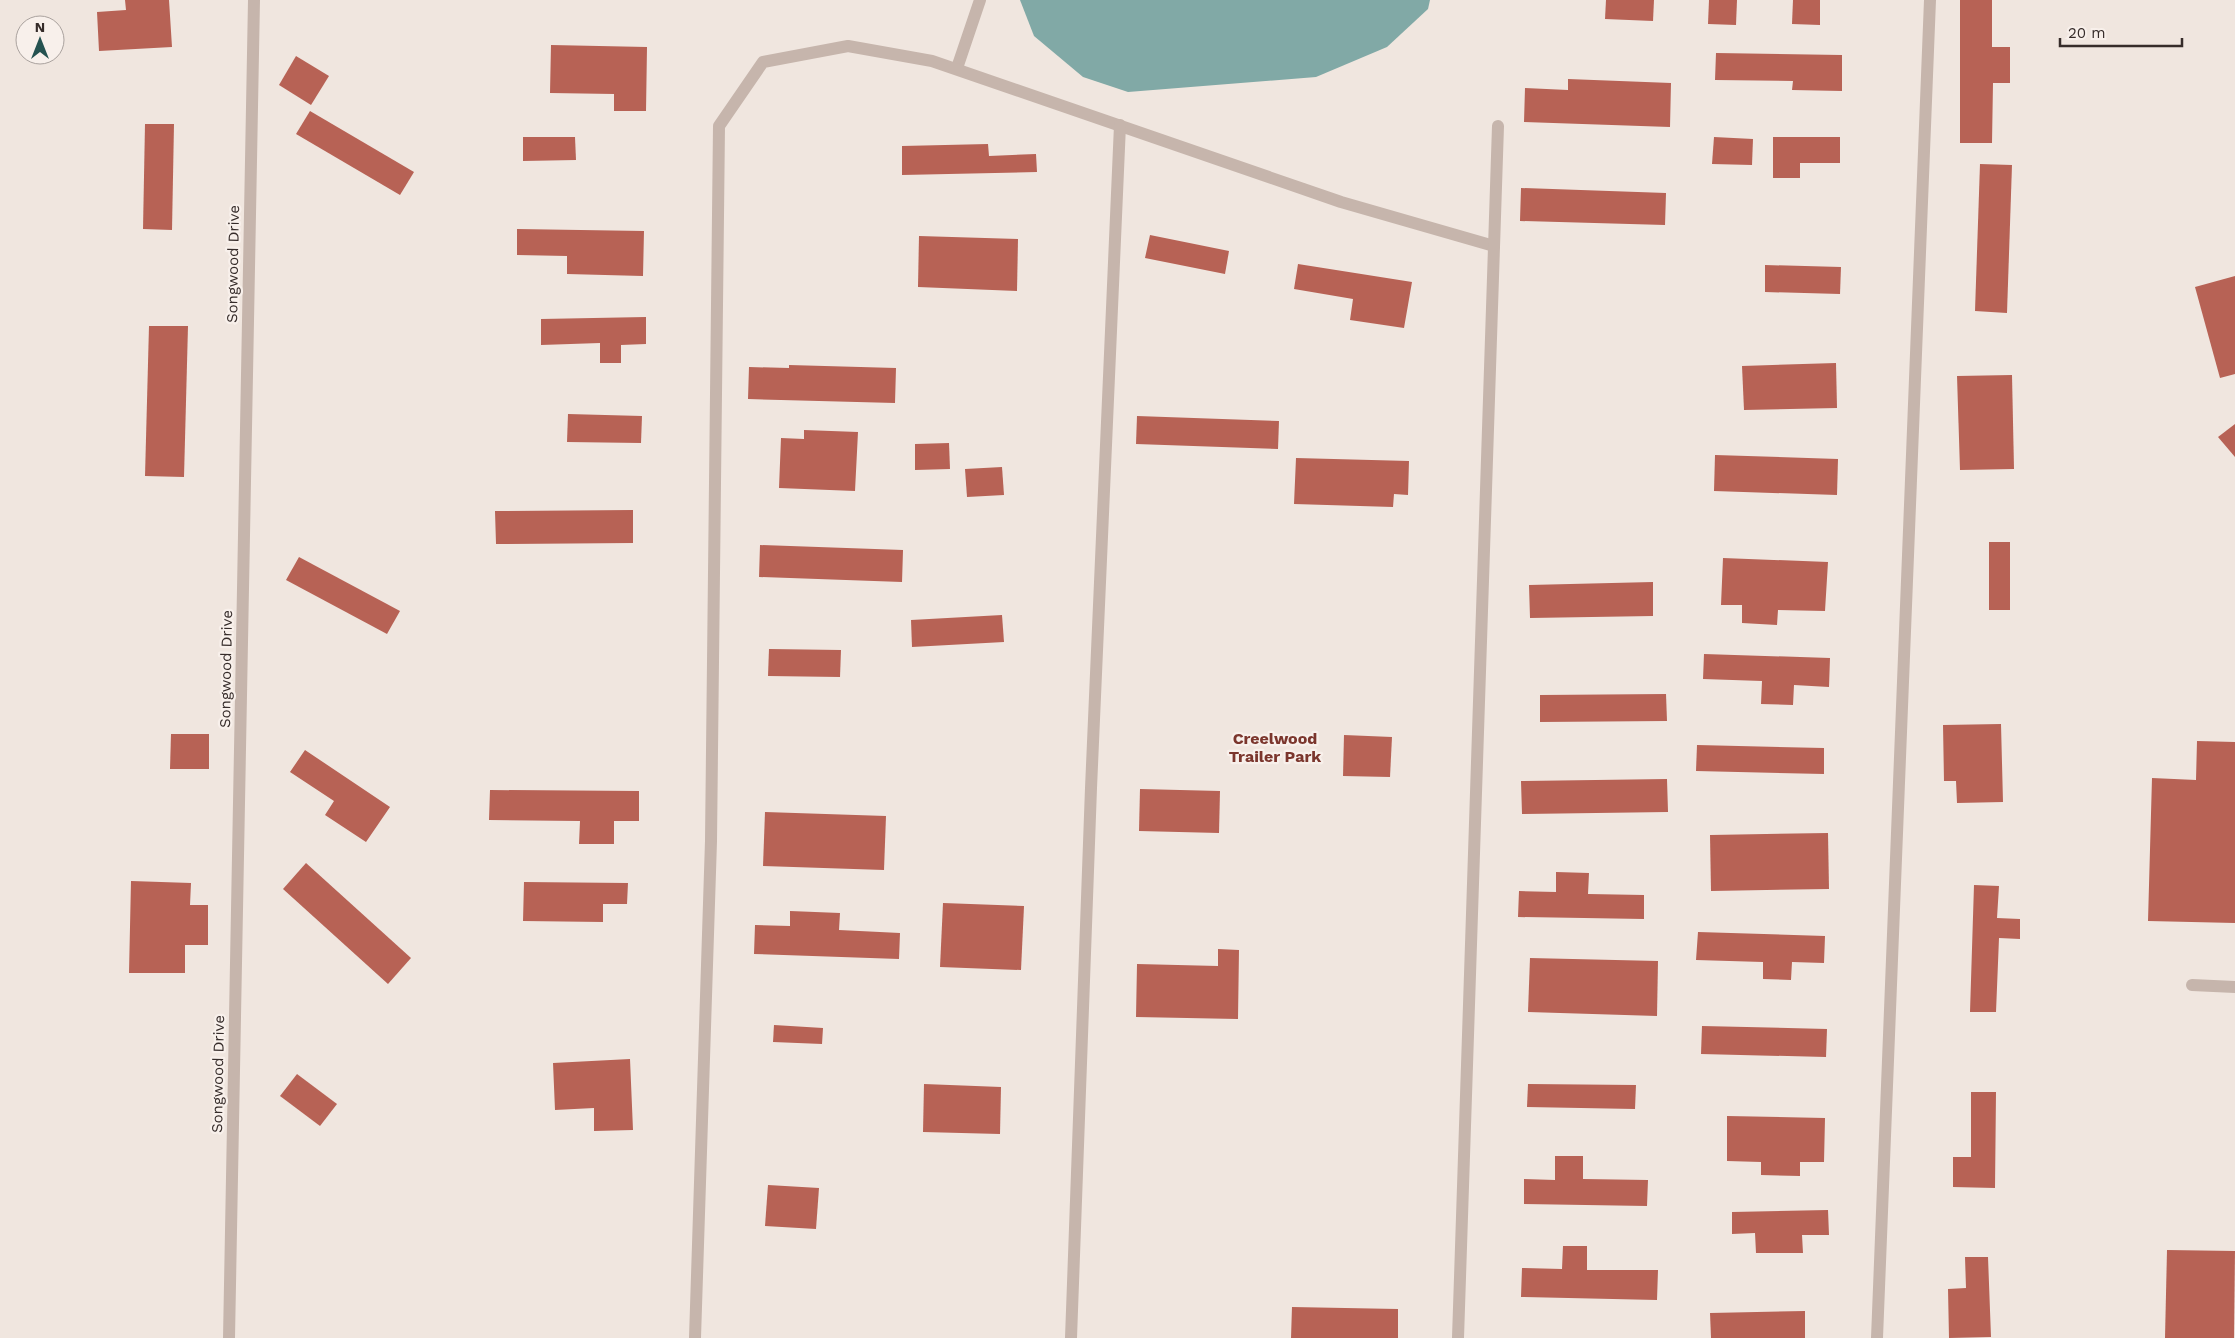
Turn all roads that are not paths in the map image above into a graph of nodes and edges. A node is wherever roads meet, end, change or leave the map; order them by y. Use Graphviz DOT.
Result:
graph roads {
  1 [pos="254,0"];
  2 [pos="980,0"];
  3 [pos="1930,0"];
  4 [pos="957,68"];
  5 [pos="1120,125"];
  6 [pos="1498,126"];
  7 [pos="1494,246"];
  8 [pos="2192,985"];
  9 [pos="2235,987"];
  10 [pos="230,1338"];
  11 [pos="695,1338"];
  12 [pos="1071,1338"];
  13 [pos="1458,1338"];
  14 [pos="1878,1338"];
  1 -- 10 [label="street, Songwood Drive"];
  2 -- 4 [label="street"];
  3 -- 14 [label="street"];
  4 -- 5 [label="street"];
  4 -- 11 [label="street"];
  5 -- 7 [label="street"];
  5 -- 12 [label="street"];
  6 -- 7 [label="street"];
  7 -- 13 [label="street"];
  8 -- 9 [label="street"];
}
